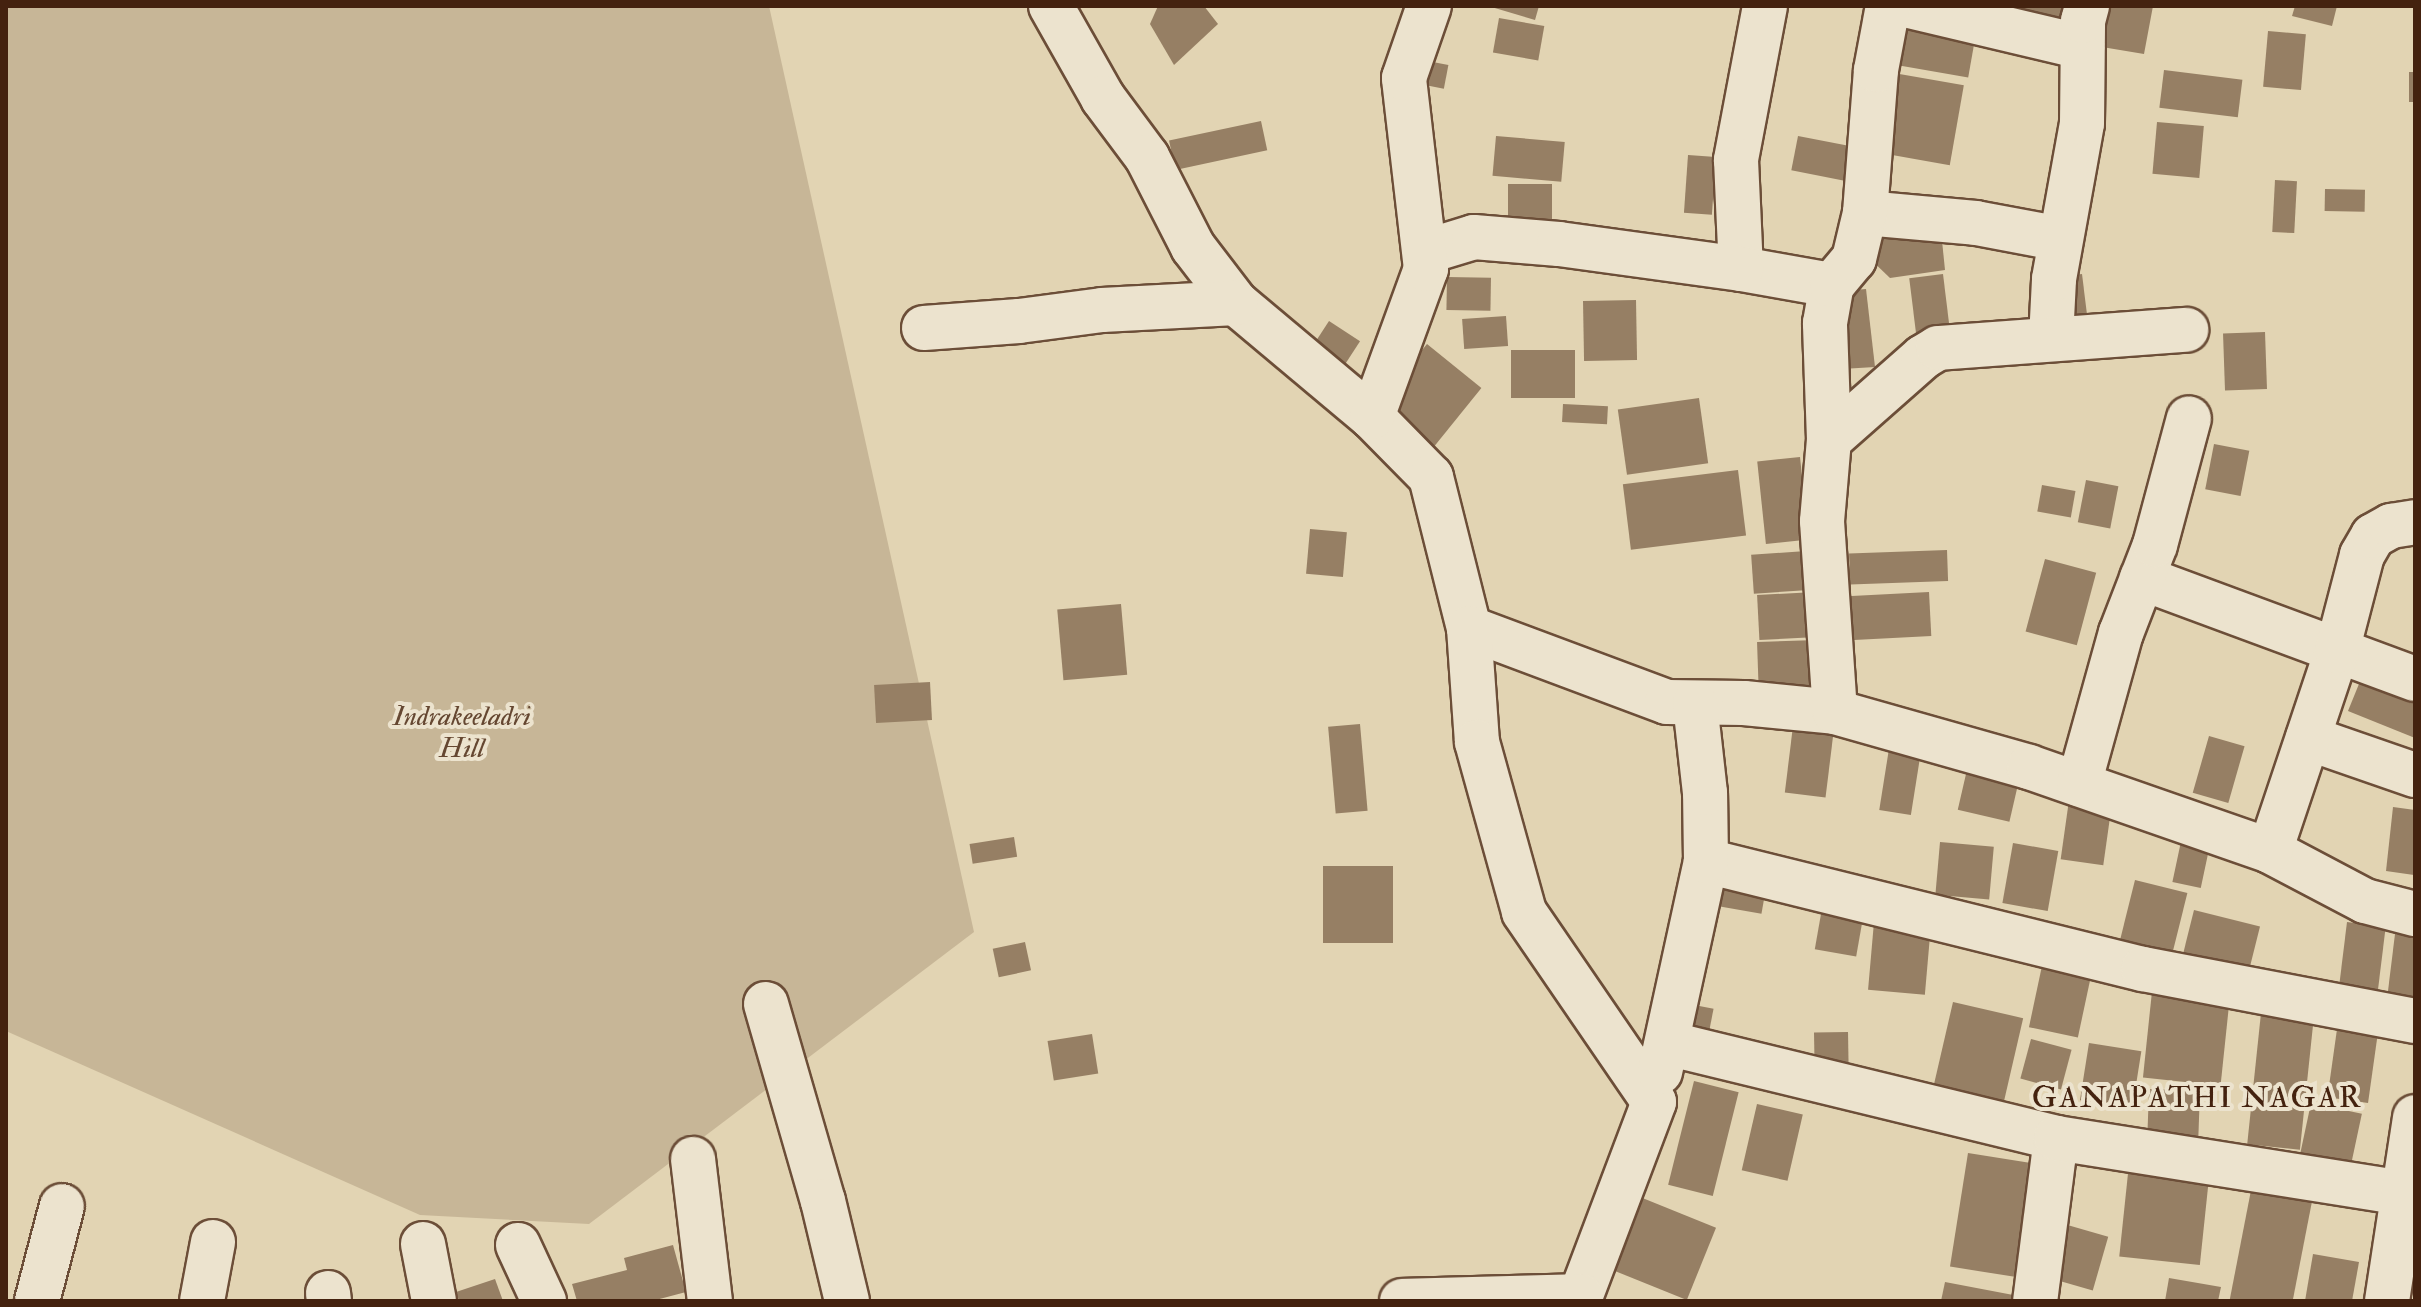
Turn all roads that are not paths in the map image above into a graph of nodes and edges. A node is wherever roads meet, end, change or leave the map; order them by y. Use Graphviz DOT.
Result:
graph roads {
  1 [pos="1051,6"];
  2 [pos="1429,6"];
  3 [pos="1765,6"];
  4 [pos="1888,6"];
  5 [pos="1909,6"];
  6 [pos="2084,26"];
  7 [pos="1865,213"];
  8 [pos="2061,239"];
  9 [pos="1425,252"];
  10 [pos="1741,269"];
  11 [pos="1832,285"];
  12 [pos="1236,303"];
  13 [pos="924,328"];
  14 [pos="2186,330"];
  15 [pos="2051,339"];
  16 [pos="1372,417"];
  17 [pos="2189,418"];
  18 [pos="1829,440"];
  19 [pos="2415,522"];
  20 [pos="2142,578"];
  21 [pos="1469,628"];
  22 [pos="2337,651"];
  23 [pos="2415,679"];
  24 [pos="1695,704"];
  25 [pos="1835,712"];
  26 [pos="2308,738"];
  27 [pos="2415,775"];
  28 [pos="2079,784"];
  29 [pos="2270,851"];
  30 [pos="1706,861"];
  31 [pos="2415,914"];
  32 [pos="766,1004"];
  33 [pos="2415,1021"];
  34 [pos="1667,1043"];
  35 [pos="1654,1102"];
  36 [pos="2415,1117"];
  37 [pos="2056,1138"];
  38 [pos="693,1159"];
  39 [pos="2409,1195"];
  40 [pos="62,1206"];
  41 [pos="213,1242"];
  42 [pos="423,1244"];
  43 [pos="518,1245"];
  44 [pos="1580,1298"];
  45 [pos="37,1301"];
  46 [pos="202,1301"];
  47 [pos="434,1301"];
  48 [pos="544,1301"];
  49 [pos="710,1301"];
  50 [pos="847,1301"];
  51 [pos="1402,1301"];
  52 [pos="2035,1301"];
  53 [pos="2387,1301"];
  1 -- 12 [label="street"];
  2 -- 9 [label="street"];
  3 -- 10 [label="street"];
  4 -- 7 [label="street"];
  5 -- 6 [label="street"];
  6 -- 8 [label="street"];
  7 -- 8 [label="street"];
  7 -- 11 [label="street"];
  8 -- 15 [label="street"];
  9 -- 10 [label="street"];
  9 -- 16 [label="street"];
  10 -- 11 [label="street"];
  11 -- 18 [label="street"];
  12 -- 13 [label="street"];
  12 -- 16 [label="street"];
  14 -- 15 [label="street"];
  15 -- 18 [label="street"];
  16 -- 21 [label="street"];
  17 -- 20 [label="street"];
  18 -- 25 [label="street"];
  19 -- 22 [label="street"];
  20 -- 22 [label="street"];
  20 -- 28 [label="street"];
  21 -- 24 [label="street"];
  21 -- 35 [label="street"];
  22 -- 23 [label="street"];
  22 -- 26 [label="street"];
  24 -- 25 [label="street"];
  24 -- 30 [label="street"];
  25 -- 28 [label="street"];
  26 -- 27 [label="street"];
  26 -- 29 [label="street"];
  28 -- 29 [label="street"];
  29 -- 31 [label="street"];
  30 -- 33 [label="street"];
  30 -- 34 [label="street"];
  32 -- 50 [label="street"];
  34 -- 35 [label="street"];
  34 -- 37 [label="street"];
  35 -- 44 [label="street"];
  36 -- 39 [label="street"];
  37 -- 39 [label="street"];
  37 -- 52 [label="street"];
  38 -- 49 [label="street"];
  39 -- 53 [label="street"];
  40 -- 45 [label="street"];
  41 -- 46 [label="street"];
  42 -- 47 [label="street"];
  43 -- 48 [label="street"];
  44 -- 51 [label="street"];
}
